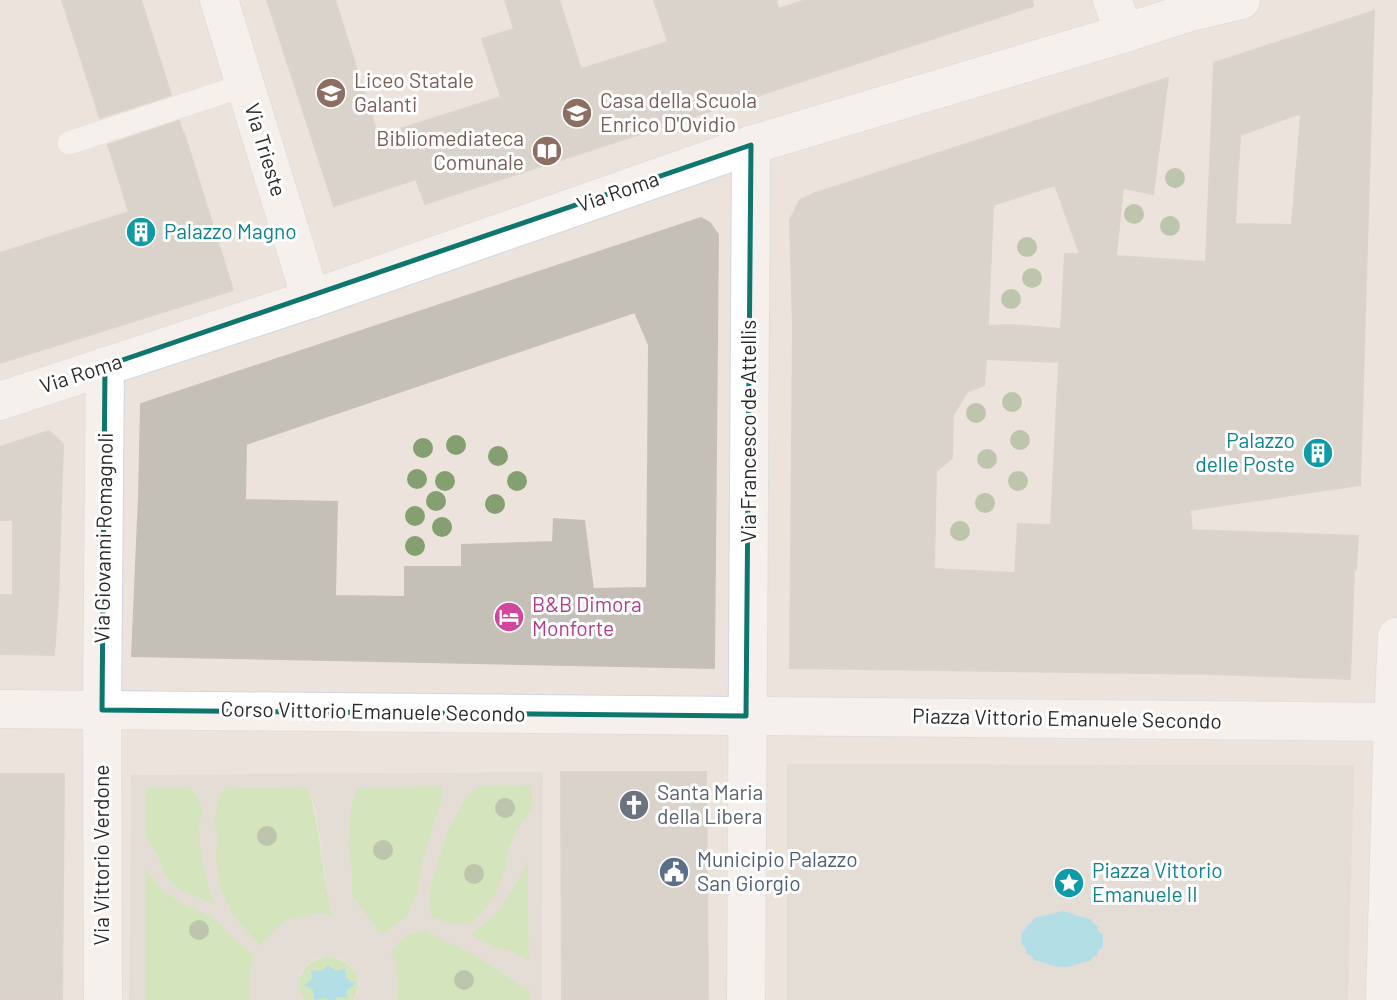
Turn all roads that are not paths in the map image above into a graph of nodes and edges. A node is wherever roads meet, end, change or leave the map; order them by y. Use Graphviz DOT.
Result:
graph roads {
  1 [pos="219,0"];
  2 [pos="1241,0"];
  3 [pos="1187,6"];
  4 [pos="1119,17"];
  5 [pos="246,85"];
  6 [pos="69,143"];
  7 [pos="751,145"];
  8 [pos="312,299"];
  9 [pos="105,366"];
  10 [pos="0,401"];
  11 [pos="1397,637"];
  12 [pos="0,709"];
  13 [pos="102,710"];
  14 [pos="746,716"];
  15 [pos="1395,722"];
  16 [pos="103,1000"];
  17 [pos="746,1000"];
  18 [pos="1385,1000"];
  1 -- 5 [label="street, Via Trieste"];
  2 -- 3 [label="street, Via Roma"];
  3 -- 4 [label="street, Via Roma"];
  4 -- 7 [label="street, Via Roma"];
  5 -- 6 [label="lane"];
  5 -- 8 [label="street, Via Trieste"];
  7 -- 8 [label="street, Via Roma"];
  7 -- 14 [label="street, Via Francesco de Attellis"];
  8 -- 9 [label="street, Via Roma"];
  9 -- 10 [label="street, Via Roma"];
  9 -- 13 [label="street, Via Giovanni Romagnoli"];
  11 -- 15 [label="street"];
  12 -- 13 [label="street, Corso Vittorio Emanuele Secondo"];
  13 -- 14 [label="street, Corso Vittorio Emanuele Secondo"];
  13 -- 16 [label="street, Via Vittorio Verdone"];
  14 -- 15 [label="street, Piazza Vittorio Emanuele Secondo"];
  14 -- 17 [label="street"];
  15 -- 18 [label="street"];
}
